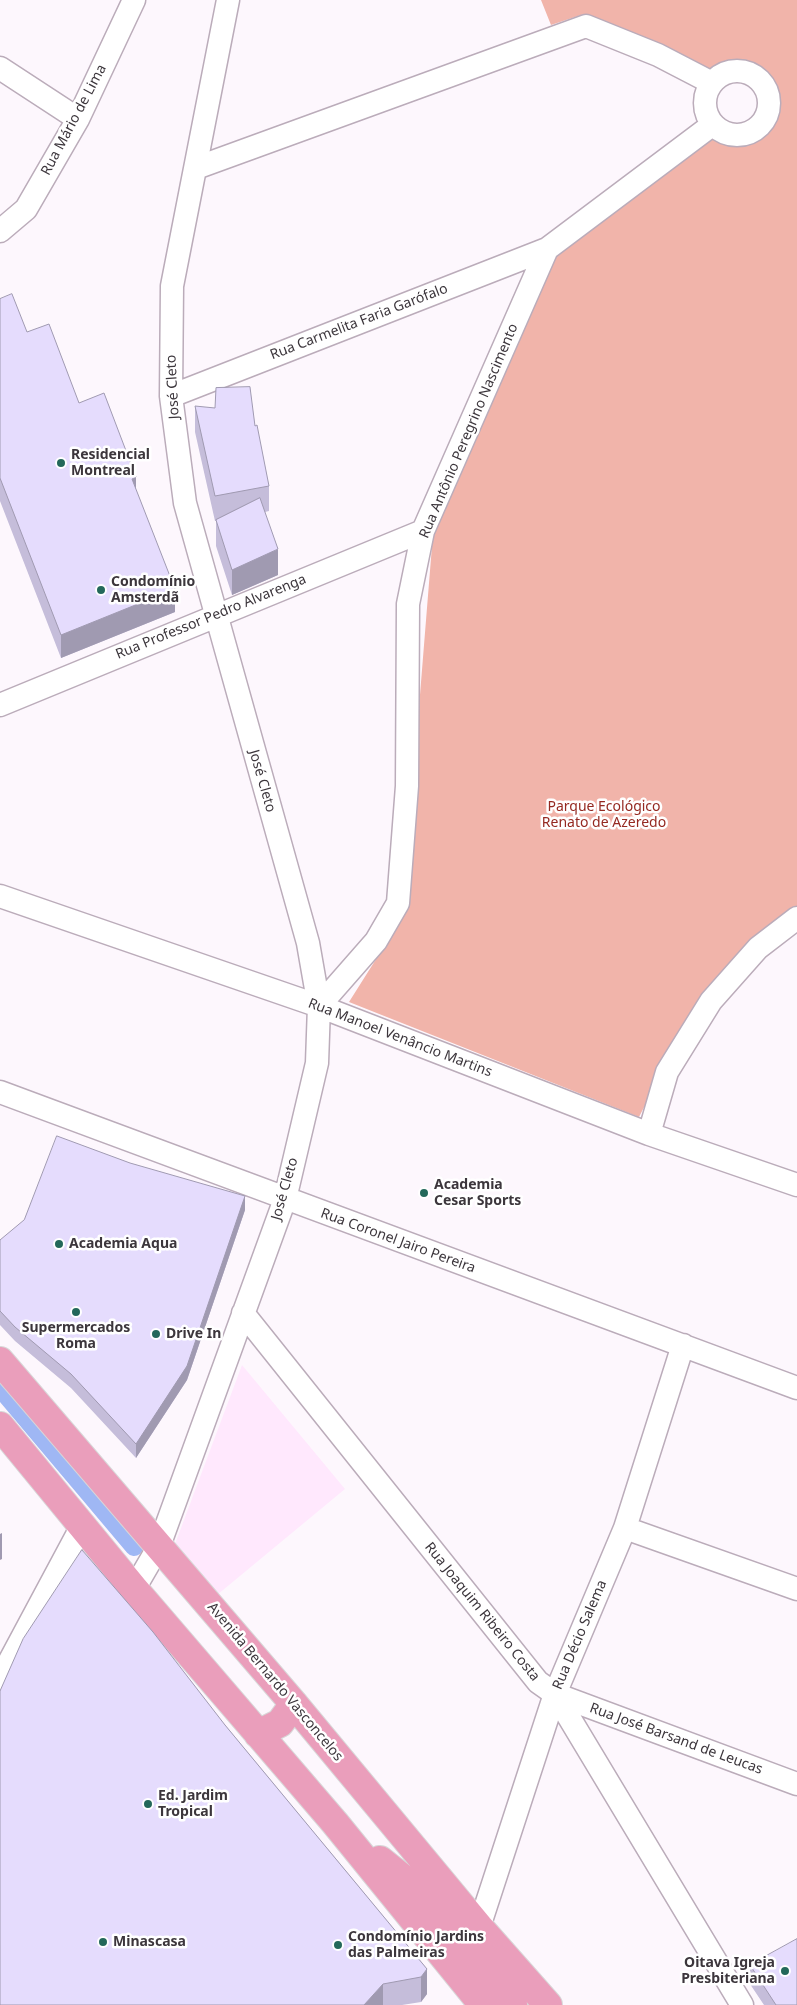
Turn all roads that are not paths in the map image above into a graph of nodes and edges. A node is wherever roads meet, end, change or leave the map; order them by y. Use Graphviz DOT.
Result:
graph roads {
  1 [pos="134,0"];
  2 [pos="228,0"];
  3 [pos="0,68"];
  4 [pos="712,83"];
  5 [pos="78,119"];
  6 [pos="712,125"];
  7 [pos="196,168"];
  8 [pos="0,231"];
  9 [pos="547,249"];
  10 [pos="171,396"];
  11 [pos="423,531"];
  12 [pos="215,615"];
  13 [pos="0,705"];
  14 [pos="0,896"];
  15 [pos="797,918"];
  16 [pos="319,1006"];
  17 [pos="0,1092"];
  18 [pos="649,1134"];
  19 [pos="797,1185"];
  20 [pos="285,1199"];
  21 [pos="243,1313"];
  22 [pos="683,1345"];
  23 [pos="0,1361"];
  24 [pos="797,1388"];
  25 [pos="0,1426"];
  26 [pos="82,1524"];
  27 [pos="625,1528"];
  28 [pos="159,1546"];
  29 [pos="134,1589"];
  30 [pos="797,1589"];
  31 [pos="0,1679"];
  32 [pos="555,1694"];
  33 [pos="294,1704"];
  34 [pos="258,1734"];
  35 [pos="797,1784"];
  36 [pos="335,1823"];
  37 [pos="474,1939"];
  38 [pos="483,2005"];
  39 [pos="513,2005"];
  40 [pos="548,2005"];
  41 [pos="742,2005"];
  1 -- 5 [label="street, Rua Mário de Lima"];
  2 -- 7 [label="street, José Cleto"];
  3 -- 5 [label="street"];
  4 -- 6 [label="street"];
  4 -- 6 [label="street"];
  4 -- 7 [label="street"];
  5 -- 8 [label="street, Rua Mário de Lima"];
  6 -- 9 [label="street, Rua Antônio Peregrino Nascimento"];
  7 -- 10 [label="street, José Cleto"];
  9 -- 10 [label="street, Rua Carmelita Faria Garófalo"];
  9 -- 11 [label="street, Rua Antônio Peregrino Nascimento"];
  10 -- 12 [label="street, José Cleto"];
  11 -- 12 [label="street, Rua Professor Pedro Alvarenga"];
  11 -- 16 [label="street, Rua Antônio Peregrino Nascimento"];
  12 -- 13 [label="street, Rua Professor Pedro Alvarenga"];
  12 -- 16 [label="street, José Cleto"];
  14 -- 16 [label="street, Rua Manoel Venâncio Martins"];
  15 -- 18 [label="street"];
  16 -- 18 [label="street, Rua Manoel Venâncio Martins"];
  16 -- 20 [label="street, José Cleto"];
  17 -- 20 [label="street, Rua Coronel Jairo Pereira"];
  18 -- 19 [label="street, Rua Manoel Venâncio Martins"];
  20 -- 21 [label="street, José Cleto"];
  20 -- 22 [label="street, Rua Coronel Jairo Pereira"];
  21 -- 28 [label="street, José Cleto"];
  21 -- 32 [label="street, Rua Joaquim Ribeiro Costa"];
  22 -- 24 [label="street, Rua Coronel Jairo Pereira"];
  22 -- 27 [label="street, Rua Décio Salema"];
  23 -- 28 [label="main road, Avenida Bernardo Vasconcelos"];
  25 -- 26 [label="main road"];
  26 -- 29 [label="main road"];
  26 -- 31 [label="street"];
  27 -- 30 [label="street"];
  27 -- 32 [label="street, Rua Décio Salema"];
  28 -- 29 [label="street, José Cleto"];
  28 -- 33 [label="main road, Avenida Bernardo Vasconcelos"];
  29 -- 34 [label="main road"];
  32 -- 35 [label="street, Rua José Barsand de Leucas"];
  32 -- 37 [label="street, Rua Décio Salema"];
  32 -- 41 [label="street, Rua Joaquim Ribeiro Costa"];
  33 -- 34 [label="main road"];
  33 -- 37 [label="main road, Avenida Bernardo Vasconcelos"];
  34 -- 36 [label="main road"];
  36 -- 37 [label="main road"];
  36 -- 38 [label="main road"];
  37 -- 39 [label="main road"];
  37 -- 40 [label="main road, Avenida Bernardo Vasconcelos"];
}
